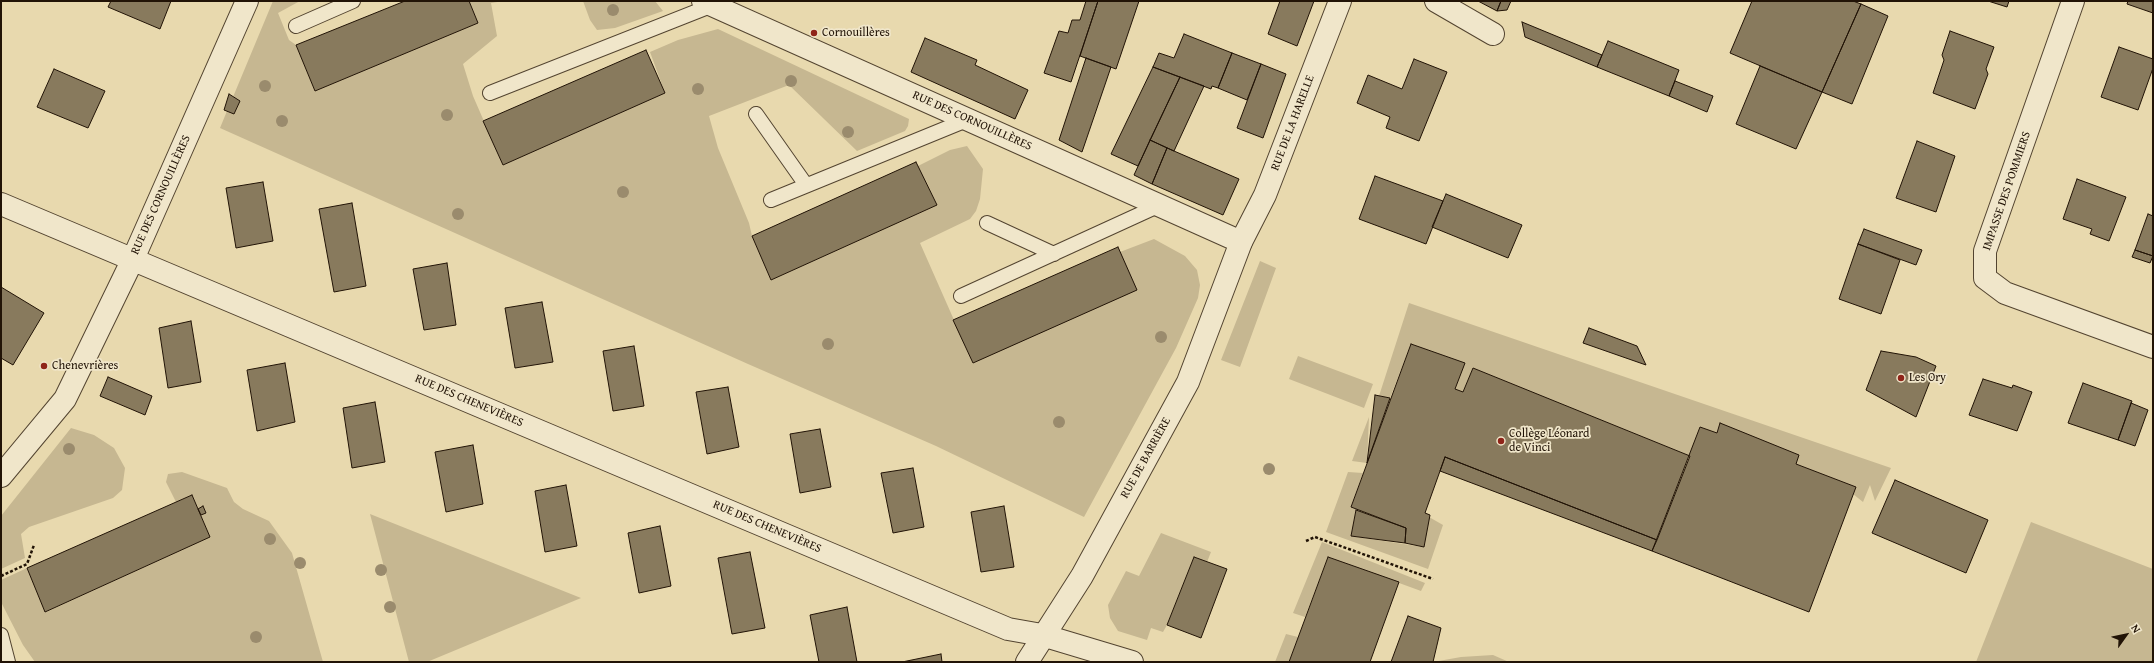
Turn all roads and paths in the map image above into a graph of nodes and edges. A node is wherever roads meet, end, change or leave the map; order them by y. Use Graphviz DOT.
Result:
graph roads {
  1 [pos="247,1"];
  2 [pos="353,1"];
  3 [pos="1340,1"];
  4 [pos="1436,1"];
  5 [pos="2073,1"];
  6 [pos="708,3"];
  7 [pos="296,26"];
  8 [pos="1493,34"];
  9 [pos="490,93"];
  10 [pos="756,114"];
  11 [pos="968,119"];
  12 [pos="806,185"];
  13 [pos="771,200"];
  14 [pos="1,204"];
  15 [pos="1160,206"];
  16 [pos="987,223"];
  17 [pos="1241,242"];
  18 [pos="1054,254"];
  19 [pos="133,260"];
  20 [pos="961,296"];
  21 [pos="2153,347"];
  22 [pos="1,476"];
  23 [pos="1306,541"];
  24 [pos="34,545"];
  25 [pos="1,576"];
  26 [pos="1433,579"];
  27 [pos="1,635"];
  28 [pos="1042,635"];
  29 [pos="8,662"];
  30 [pos="1027,662"];
  31 [pos="1132,662"];
  1 -- 19 [label="street, RUE DES CORNOUILLÈRES"];
  2 -- 7 [label="lane"];
  3 -- 17 [label="street, RUE DE LA HARELLE"];
  4 -- 8 [label="street"];
  5 -- 21 [label="street, IMPASSE DES POMMIERS"];
  6 -- 9 [label="lane"];
  6 -- 11 [label="street, RUE DES CORNOUILLÈRES"];
  10 -- 12 [label="lane"];
  11 -- 12 [label="lane"];
  11 -- 15 [label="street, RUE DES CORNOUILLÈRES"];
  12 -- 13 [label="lane"];
  14 -- 19 [label="street, RUE DES CORNOUILLÈRES"];
  15 -- 17 [label="street, RUE DES CORNOUILLÈRES"];
  15 -- 18 [label="lane"];
  16 -- 18 [label="lane"];
  17 -- 28 [label="street, RUE DE BARRIÈRE"];
  18 -- 20 [label="lane"];
  19 -- 22 [label="street"];
  19 -- 28 [label="street, RUE DES CHENEVIÈRES"];
  23 -- 26 [label="path"];
  24 -- 25 [label="path"];
  27 -- 29 [label="lane"];
  28 -- 30 [label="street, RUE DE BARRIÈRE"];
  28 -- 31 [label="street, RUE DES CHENEVIÈRES"];
}
